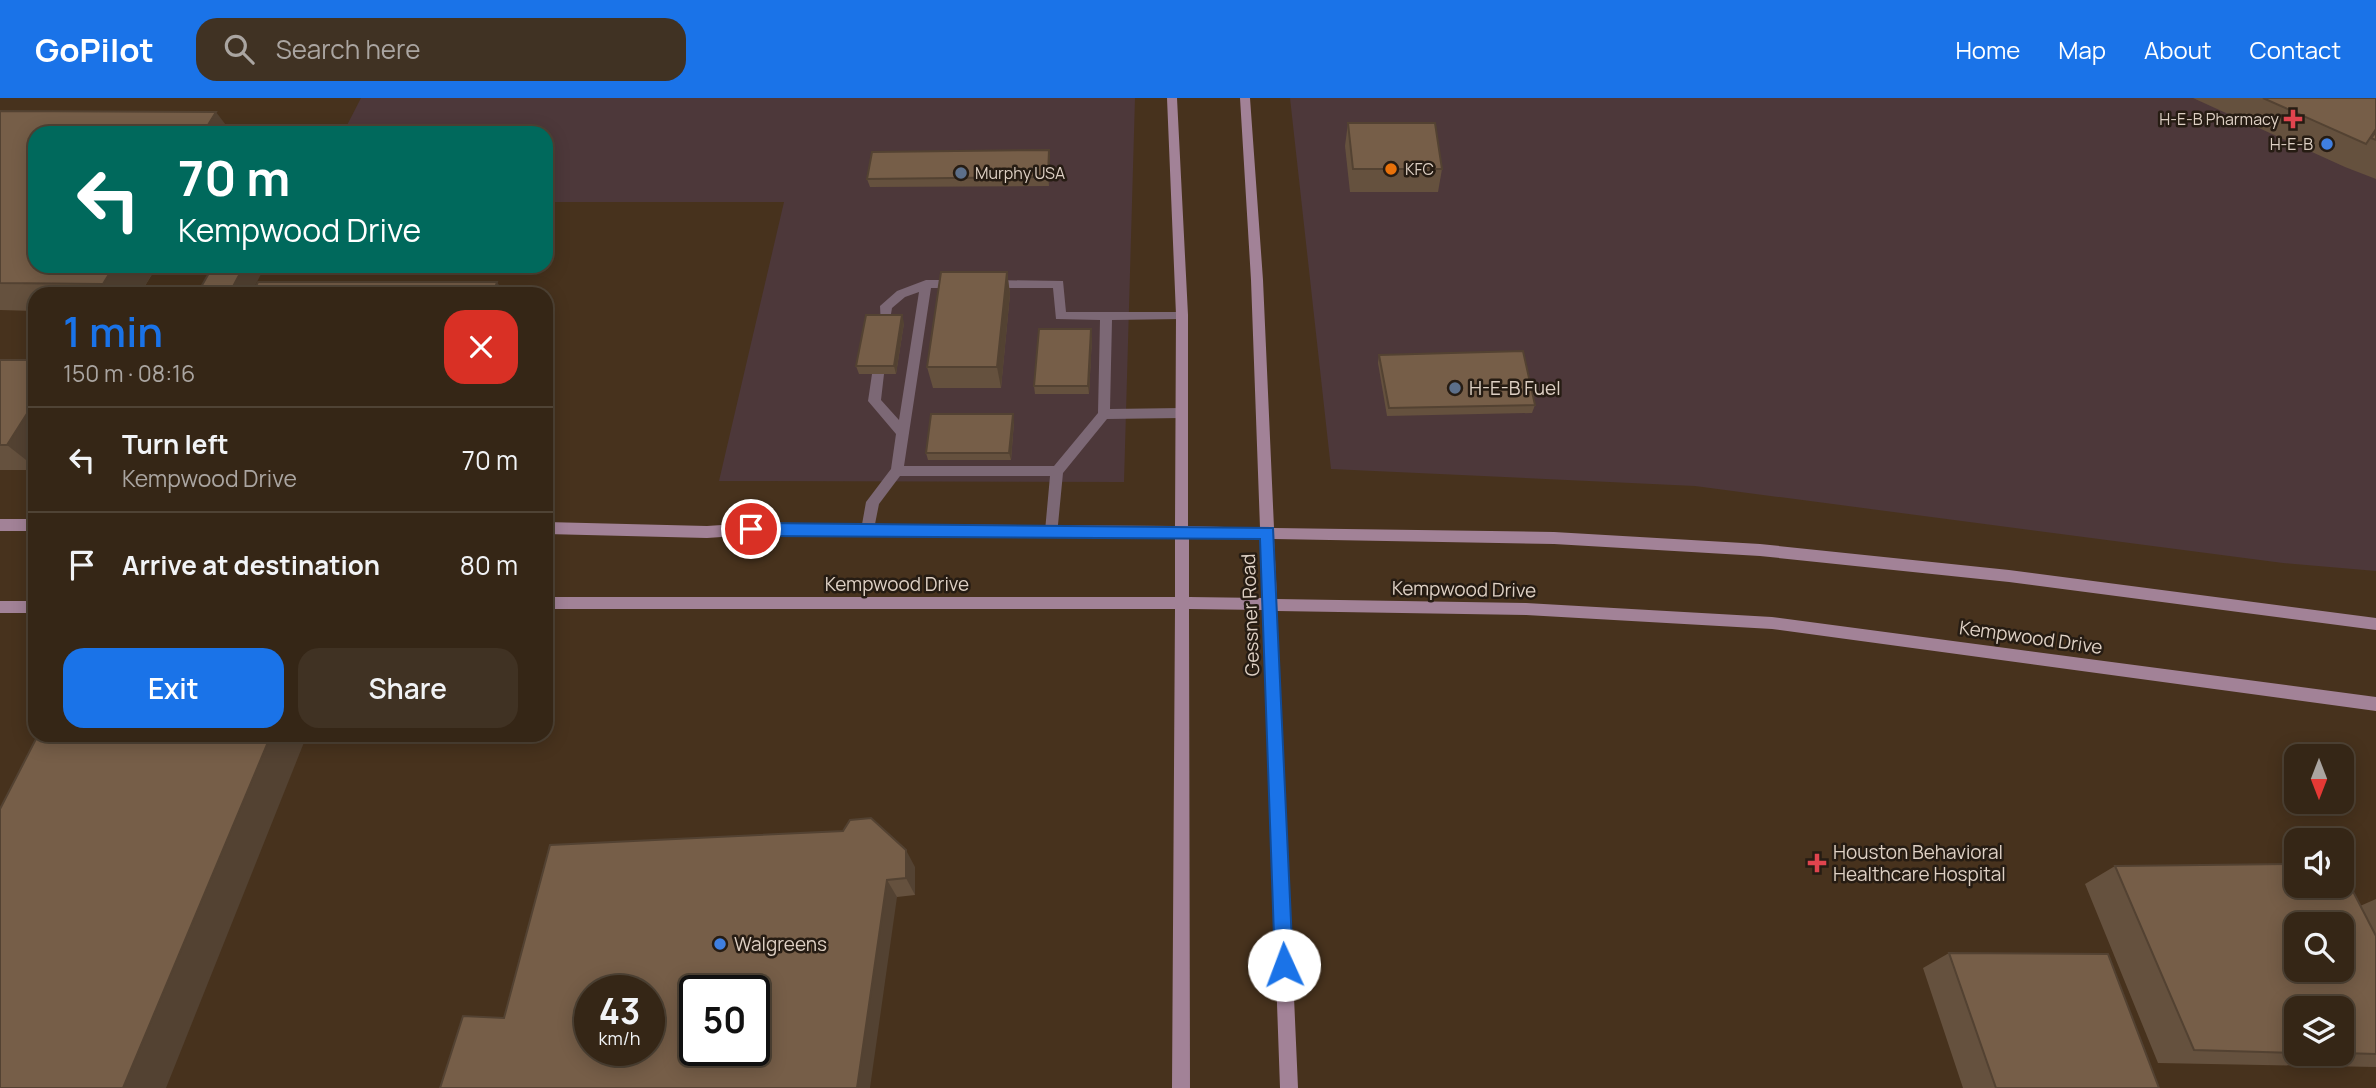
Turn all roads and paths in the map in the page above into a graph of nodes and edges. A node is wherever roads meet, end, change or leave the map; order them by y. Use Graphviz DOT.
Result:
graph roads {
  1 [pos="1172,98"];
  2 [pos="1245,98"];
  3 [pos="926,284"];
  4 [pos="1182,315"];
  5 [pos="1106,316"];
  6 [pos="885,323"];
  7 [pos="878,374"];
  8 [pos="1182,413"];
  9 [pos="1104,414"];
  10 [pos="903,433"];
  11 [pos="897,471"];
  12 [pos="1057,471"];
  13 [pos="0,525"];
  14 [pos="28,525"];
  15 [pos="553,528"];
  16 [pos="868,530"];
  17 [pos="1052,531"];
  18 [pos="1183,532"];
  19 [pos="1268,533"];
  20 [pos="553,603"];
  21 [pos="1182,603"];
  22 [pos="1270,605"];
  23 [pos="0,607"];
  24 [pos="28,607"];
  25 [pos="2376,624"];
  26 [pos="2376,704"];
  27 [pos="1181,1088"];
  28 [pos="1289,1088"];
  1 -- 4 [label="main road"];
  2 -- 19 [label="main road, Gessner Road"];
  3 -- 5 [label="lane"];
  3 -- 6 [label="lane"];
  3 -- 10 [label="lane"];
  4 -- 5 [label="lane"];
  4 -- 8 [label="main road"];
  5 -- 9 [label="lane"];
  7 -- 10 [label="lane"];
  8 -- 9 [label="lane"];
  8 -- 18 [label="main road"];
  9 -- 12 [label="lane"];
  10 -- 11 [label="lane"];
  11 -- 12 [label="lane"];
  11 -- 16 [label="lane"];
  12 -- 17 [label="lane"];
  13 -- 14 [label="main road"];
  15 -- 16 [label="main road"];
  16 -- 17 [label="main road"];
  17 -- 18 [label="main road"];
  18 -- 19 [label="main road"];
  18 -- 21 [label="main road"];
  19 -- 22 [label="main road, Gessner Road"];
  19 -- 25 [label="main road"];
  20 -- 21 [label="main road, Kempwood Drive"];
  21 -- 22 [label="main road, Kempwood Drive"];
  21 -- 27 [label="main road"];
  22 -- 26 [label="main road, Kempwood Drive"];
  22 -- 28 [label="main road, Gessner Road"];
  23 -- 24 [label="main road"];
}
